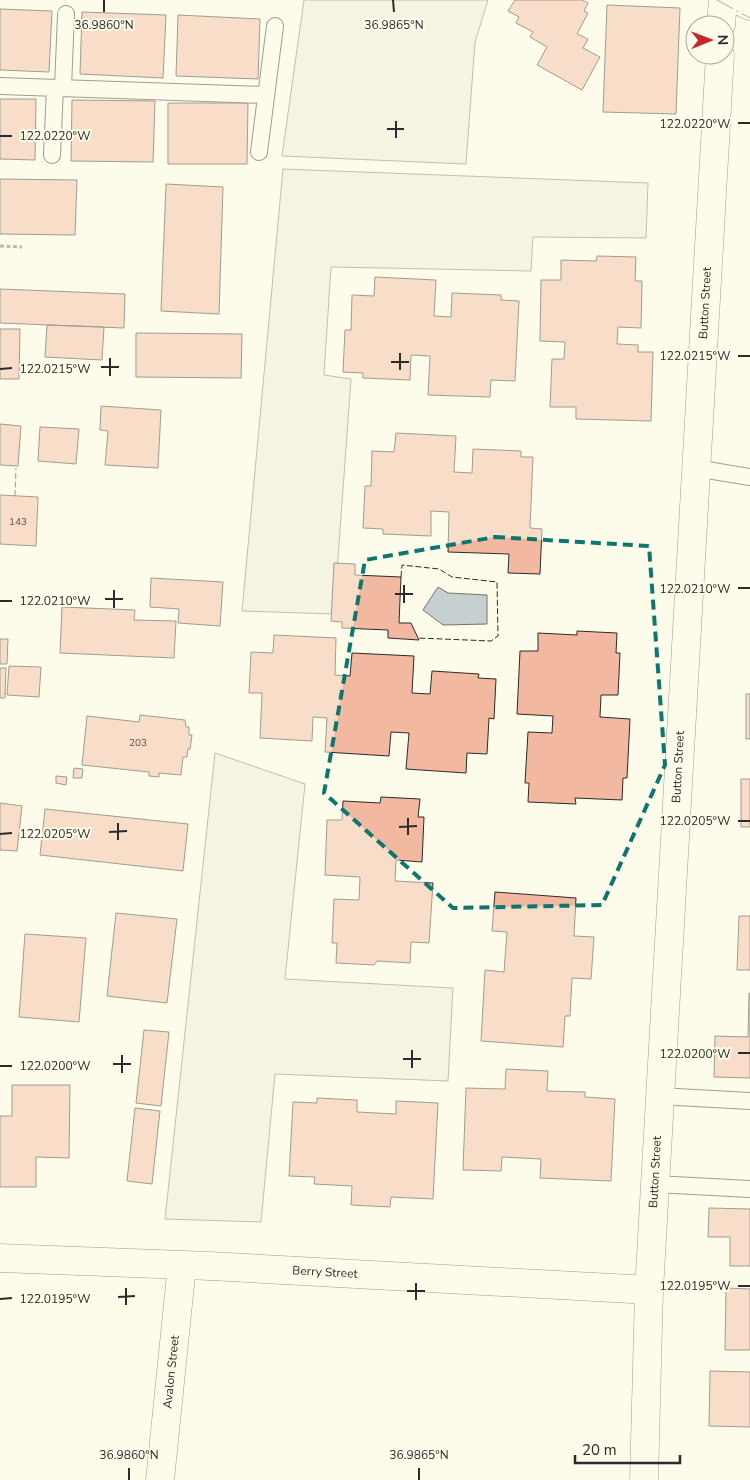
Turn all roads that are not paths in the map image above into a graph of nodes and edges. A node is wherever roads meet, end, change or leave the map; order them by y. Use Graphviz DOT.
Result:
graph roads {
  1 [pos="723,0"];
  2 [pos="738,0"];
  3 [pos="750,6"];
  4 [pos="66,14"];
  5 [pos="722,15"];
  6 [pos="274,26"];
  7 [pos="719,65"];
  8 [pos="0,86"];
  9 [pos="59,88"];
  10 [pos="266,95"];
  11 [pos="259,152"];
  12 [pos="52,155"];
  13 [pos="696,468"];
  14 [pos="750,476"];
  15 [pos="660,1096"];
  16 [pos="750,1101"];
  17 [pos="655,1184"];
  18 [pos="750,1189"];
  19 [pos="0,1258"];
  20 [pos="182,1265"];
  21 [pos="649,1290"];
  22 [pos="160,1480"];
  23 [pos="644,1480"];
  1 -- 5 [label="street"];
  2 -- 3 [label="street"];
  4 -- 9 [label="lane"];
  6 -- 10 [label="lane"];
  7 -- 13 [label="street, Button Street"];
  8 -- 9 [label="lane"];
  9 -- 10 [label="lane"];
  9 -- 12 [label="lane"];
  10 -- 11 [label="lane"];
  13 -- 14 [label="lane"];
  13 -- 15 [label="street, Button Street"];
  15 -- 16 [label="lane"];
  15 -- 17 [label="street, Button Street"];
  17 -- 18 [label="lane"];
  17 -- 21 [label="street, Button Street"];
  19 -- 20 [label="street, Berry Street"];
  20 -- 21 [label="street, Berry Street"];
  20 -- 22 [label="street, Avalon Street"];
  21 -- 23 [label="street, Button Street"];
}
